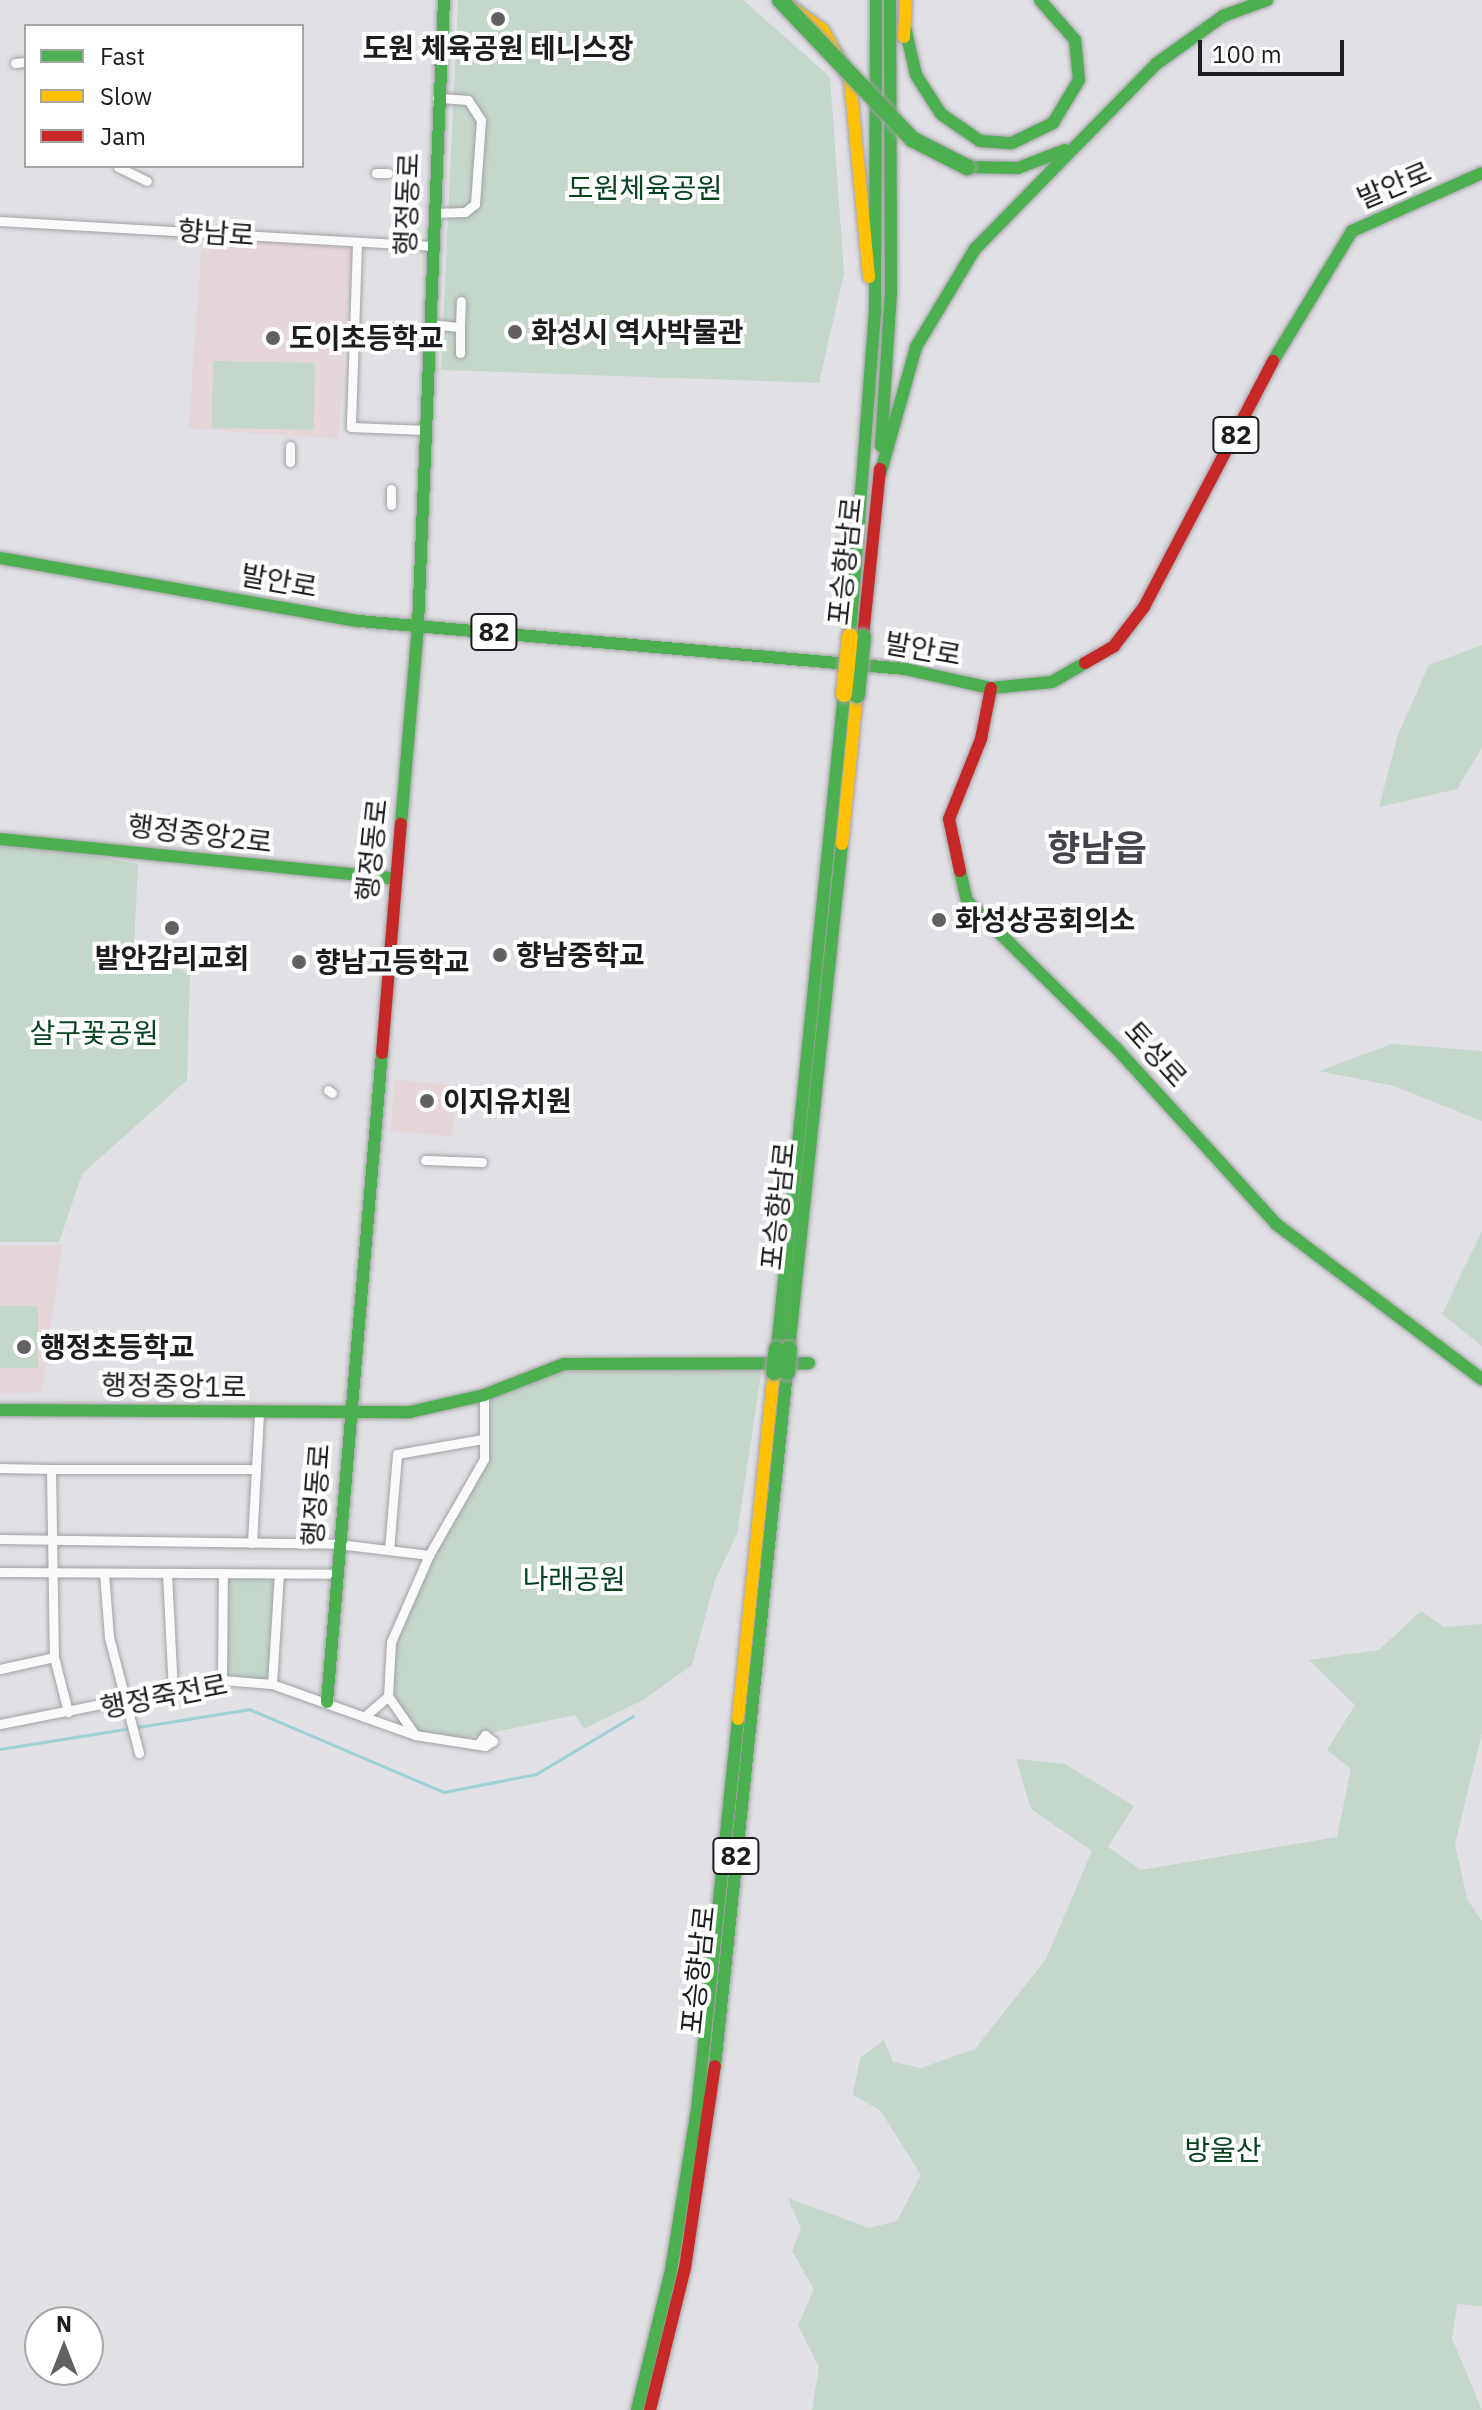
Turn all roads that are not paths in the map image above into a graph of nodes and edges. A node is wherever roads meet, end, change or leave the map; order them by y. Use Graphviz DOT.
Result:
graph roads {
  1 [pos="444,0"];
  2 [pos="779,0"];
  3 [pos="876,0"];
  4 [pos="890,0"];
  5 [pos="906,0"];
  6 [pos="1040,0"];
  7 [pos="1267,0"];
  8 [pos="894,21"];
  9 [pos="437,98"];
  10 [pos="1077,141"];
  11 [pos="120,168"];
  12 [pos="376,173"];
  13 [pos="388,173"];
  14 [pos="1482,173"];
  15 [pos="147,181"];
  16 [pos="433,213"];
  17 [pos="0,221"];
  18 [pos="357,243"];
  19 [pos="431,246"];
  20 [pos="461,301"];
  21 [pos="875,309"];
  22 [pos="430,324"];
  23 [pos="460,327"];
  24 [pos="460,353"];
  25 [pos="426,430"];
  26 [pos="290,446"];
  27 [pos="290,462"];
  28 [pos="879,478"];
  29 [pos="391,489"];
  30 [pos="391,505"];
  31 [pos="0,558"];
  32 [pos="418,625"];
  33 [pos="857,637"];
  34 [pos="991,688"];
  35 [pos="0,839"];
  36 [pos="394,878"];
  37 [pos="425,1160"];
  38 [pos="482,1162"];
  39 [pos="809,1363"];
  40 [pos="1482,1379"];
  41 [pos="484,1395"];
  42 [pos="0,1410"];
  43 [pos="259,1414"];
  44 [pos="348,1415"];
  45 [pos="483,1439"];
  46 [pos="0,1468"];
  47 [pos="51,1469"];
  48 [pos="256,1469"];
  49 [pos="0,1539"];
  50 [pos="48,1540"];
  51 [pos="252,1543"];
  52 [pos="338,1544"];
  53 [pos="389,1550"];
  54 [pos="429,1555"];
  55 [pos="0,1572"];
  56 [pos="49,1572"];
  57 [pos="104,1573"];
  58 [pos="167,1573"];
  59 [pos="223,1573"];
  60 [pos="279,1574"];
  61 [pos="336,1574"];
  62 [pos="54,1657"];
  63 [pos="0,1669"];
  64 [pos="222,1680"];
  65 [pos="272,1684"];
  66 [pos="173,1690"];
  67 [pos="388,1696"];
  68 [pos="327,1702"];
  69 [pos="126,1703"];
  70 [pos="68,1712"];
  71 [pos="364,1717"];
  72 [pos="0,1724"];
  73 [pos="415,1735"];
  74 [pos="480,1742"];
  75 [pos="139,1753"];
  76 [pos="652,2378"];
  77 [pos="637,2410"];
  78 [pos="650,2410"];
  1 -- 9 [label="main road, 행정동로"];
  2 -- 10 [label="main road, bridge"];
  2 -- 21 [label="main road"];
  3 -- 8 [label="main road, 포승향남로 / 82"];
  4 -- 8 [label="main road, 포승향남로 / 82"];
  5 -- 8 [label="main road"];
  6 -- 8 [label="main road"];
  7 -- 10 [label="main road"];
  8 -- 21 [label="main road, 포승향남로 / 82"];
  8 -- 28 [label="main road, 포승향남로 / 82"];
  9 -- 16 [label="main road, 행정동로"];
  9 -- 16 [label="street"];
  10 -- 28 [label="main road"];
  11 -- 15 [label="street"];
  12 -- 13 [label="street"];
  14 -- 34 [label="main road, 발안로 / 82"];
  16 -- 19 [label="main road, 행정동로"];
  17 -- 18 [label="street, 향남로"];
  18 -- 19 [label="street, 향남로"];
  18 -- 25 [label="street"];
  19 -- 22 [label="main road, 행정동로"];
  20 -- 23 [label="street"];
  21 -- 33 [label="main road, 포승향남로 / 82"];
  22 -- 23 [label="street"];
  22 -- 25 [label="main road, 행정동로"];
  23 -- 24 [label="street"];
  25 -- 32 [label="main road, 행정동로"];
  26 -- 27 [label="street"];
  28 -- 33 [label="main road, 포승향남로 / 82"];
  29 -- 30 [label="street"];
  31 -- 32 [label="main road, 발안로 / 82"];
  32 -- 34 [label="main road, 발안로 / 82"];
  32 -- 36 [label="main road, 행정동로"];
  33 -- 76 [label="main road, 포승향남로 / 82, bridge"];
  34 -- 40 [label="main road, 토성로"];
  35 -- 36 [label="main road, 행정중앙2로"];
  36 -- 44 [label="main road, 행정동로"];
  37 -- 38 [label="street"];
  39 -- 41 [label="main road, 행정중앙1로"];
  41 -- 44 [label="main road, 행정중앙1로"];
  41 -- 45 [label="street"];
  42 -- 43 [label="main road, 행정중앙1로"];
  43 -- 44 [label="main road, 행정중앙1로"];
  43 -- 48 [label="street"];
  44 -- 52 [label="main road, 행정동로"];
  45 -- 53 [label="street"];
  45 -- 54 [label="street"];
  46 -- 47 [label="street"];
  47 -- 48 [label="street"];
  47 -- 50 [label="street"];
  48 -- 51 [label="street"];
  49 -- 50 [label="street"];
  50 -- 51 [label="street"];
  50 -- 56 [label="street"];
  51 -- 52 [label="street"];
  52 -- 53 [label="street"];
  52 -- 61 [label="main road, 행정동로"];
  53 -- 54 [label="street"];
  54 -- 67 [label="street"];
  55 -- 56 [label="street"];
  56 -- 57 [label="street"];
  56 -- 62 [label="street"];
  57 -- 58 [label="street"];
  57 -- 69 [label="street"];
  58 -- 59 [label="street"];
  58 -- 66 [label="street"];
  59 -- 60 [label="street"];
  59 -- 64 [label="street"];
  60 -- 61 [label="street"];
  60 -- 65 [label="street"];
  61 -- 68 [label="main road, 행정동로"];
  62 -- 63 [label="street"];
  62 -- 70 [label="street"];
  64 -- 65 [label="street, 행정죽전로"];
  64 -- 66 [label="street, 행정죽전로"];
  65 -- 68 [label="street, 행정죽전로"];
  66 -- 69 [label="street, 행정죽전로"];
  67 -- 71 [label="street"];
  67 -- 73 [label="street"];
  68 -- 71 [label="street, 행정죽전로"];
  69 -- 70 [label="street, 행정죽전로"];
  69 -- 75 [label="street"];
  70 -- 72 [label="street, 행정죽전로"];
  71 -- 73 [label="street, 행정죽전로"];
  73 -- 74 [label="street, 행정죽전로"];
  76 -- 77 [label="main road, 포승향남로 / 82"];
  76 -- 78 [label="main road, 포승향남로 / 82"];
}
